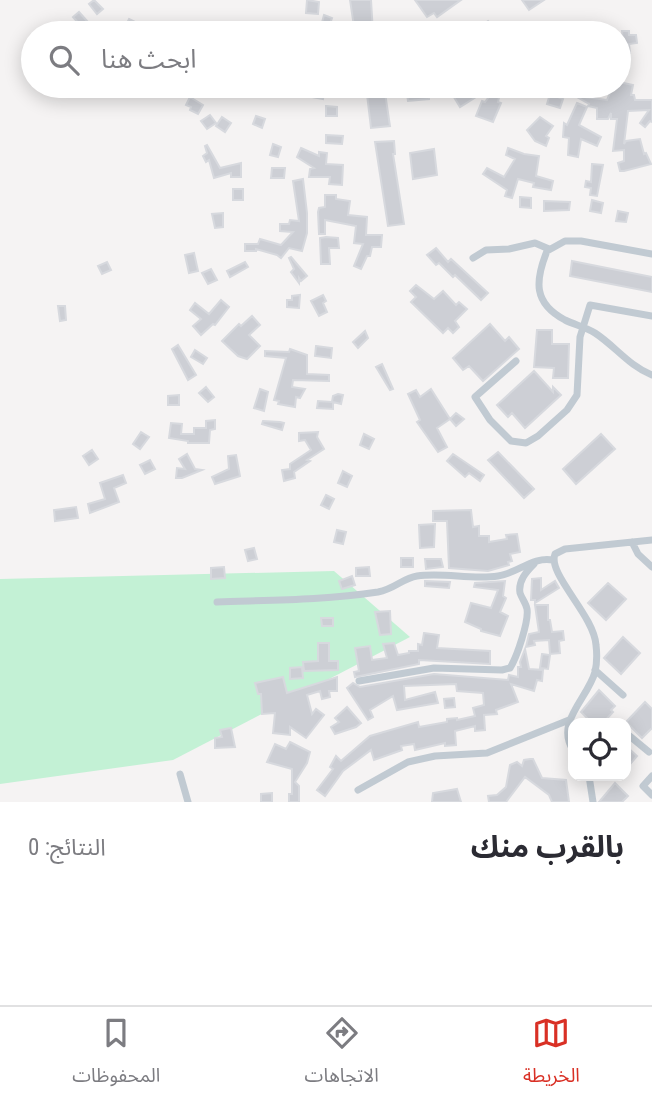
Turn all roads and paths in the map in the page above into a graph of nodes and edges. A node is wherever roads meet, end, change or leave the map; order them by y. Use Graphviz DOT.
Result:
graph roads {
  1 [pos="549,249"];
  2 [pos="652,254"];
  3 [pos="473,258"];
  4 [pos="652,316"];
  5 [pos="582,327"];
  6 [pos="516,361"];
  7 [pos="652,375"];
  8 [pos="652,540"];
  9 [pos="632,542"];
  10 [pos="538,559"];
  11 [pos="552,560"];
  12 [pos="652,567"];
  13 [pos="217,602"];
  14 [pos="595,670"];
  15 [pos="359,681"];
  16 [pos="623,695"];
  17 [pos="570,718"];
  18 [pos="568,720"];
  19 [pos="631,737"];
  20 [pos="649,752"];
  21 [pos="180,774"];
  22 [pos="652,776"];
  23 [pos="590,781"];
  24 [pos="358,790"];
  25 [pos="652,794"];
  26 [pos="188,802"];
  27 [pos="593,802"];
  1 -- 2 [label="street"];
  1 -- 3 [label="street"];
  1 -- 5 [label="street"];
  4 -- 5 [label="street"];
  5 -- 6 [label="street"];
  5 -- 7 [label="street"];
  8 -- 9 [label="street"];
  9 -- 11 [label="street"];
  9 -- 12 [label="street"];
  10 -- 11 [label="street"];
  10 -- 13 [label="street"];
  10 -- 15 [label="street"];
  11 -- 14 [label="street"];
  14 -- 16 [label="street"];
  14 -- 17 [label="street"];
  18 -- 24 [label="street"];
  19 -- 20 [label="street"];
  21 -- 26 [label="street"];
  22 -- 25 [label="street"];
  23 -- 27 [label="street"];
}
